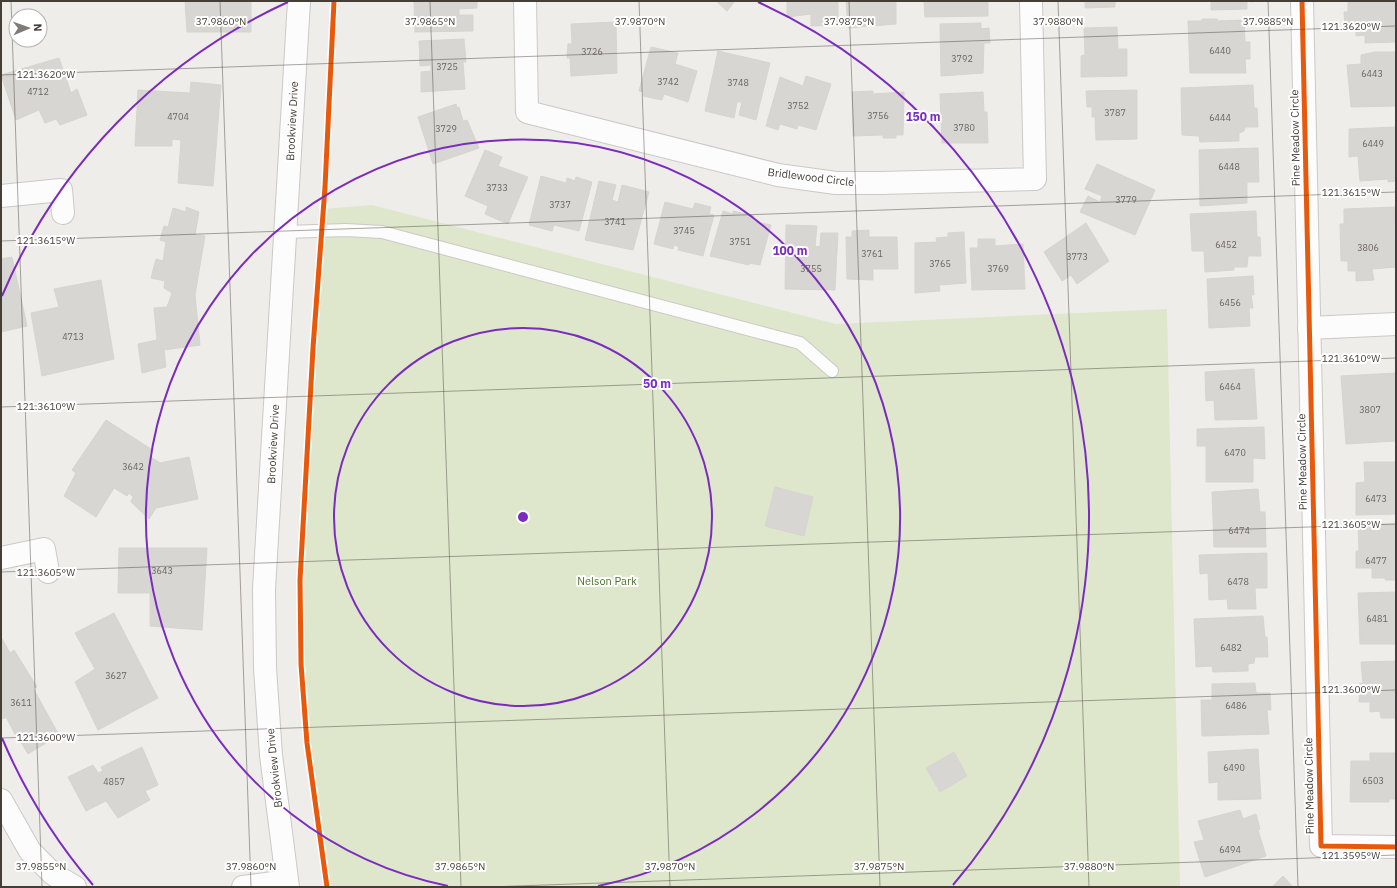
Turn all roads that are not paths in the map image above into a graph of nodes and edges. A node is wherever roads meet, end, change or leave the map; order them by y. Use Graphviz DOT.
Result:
graph roads {
  1 [pos="299,1"];
  2 [pos="525,1"];
  3 [pos="1031,1"];
  4 [pos="1302,1"];
  5 [pos="1,196"];
  6 [pos="63,213"];
  7 [pos="285,232"];
  8 [pos="1396,324"];
  9 [pos="1309,328"];
  10 [pos="832,371"];
  11 [pos="1,558"];
  12 [pos="48,572"];
  13 [pos="1,800"];
  14 [pos="1396,847"];
  15 [pos="288,884"];
  16 [pos="75,887"];
  17 [pos="243,887"];
  1 -- 7 [label="street, Brookview Drive"];
  2 -- 3 [label="street, Bridlewood Circle"];
  4 -- 9 [label="street, Pine Meadow Circle"];
  5 -- 6 [label="street"];
  7 -- 10 [label="lane"];
  7 -- 15 [label="street, Brookview Drive"];
  8 -- 9 [label="street"];
  9 -- 14 [label="street, Pine Meadow Circle"];
  11 -- 12 [label="street"];
  13 -- 16 [label="street"];
  15 -- 17 [label="street"];
}
